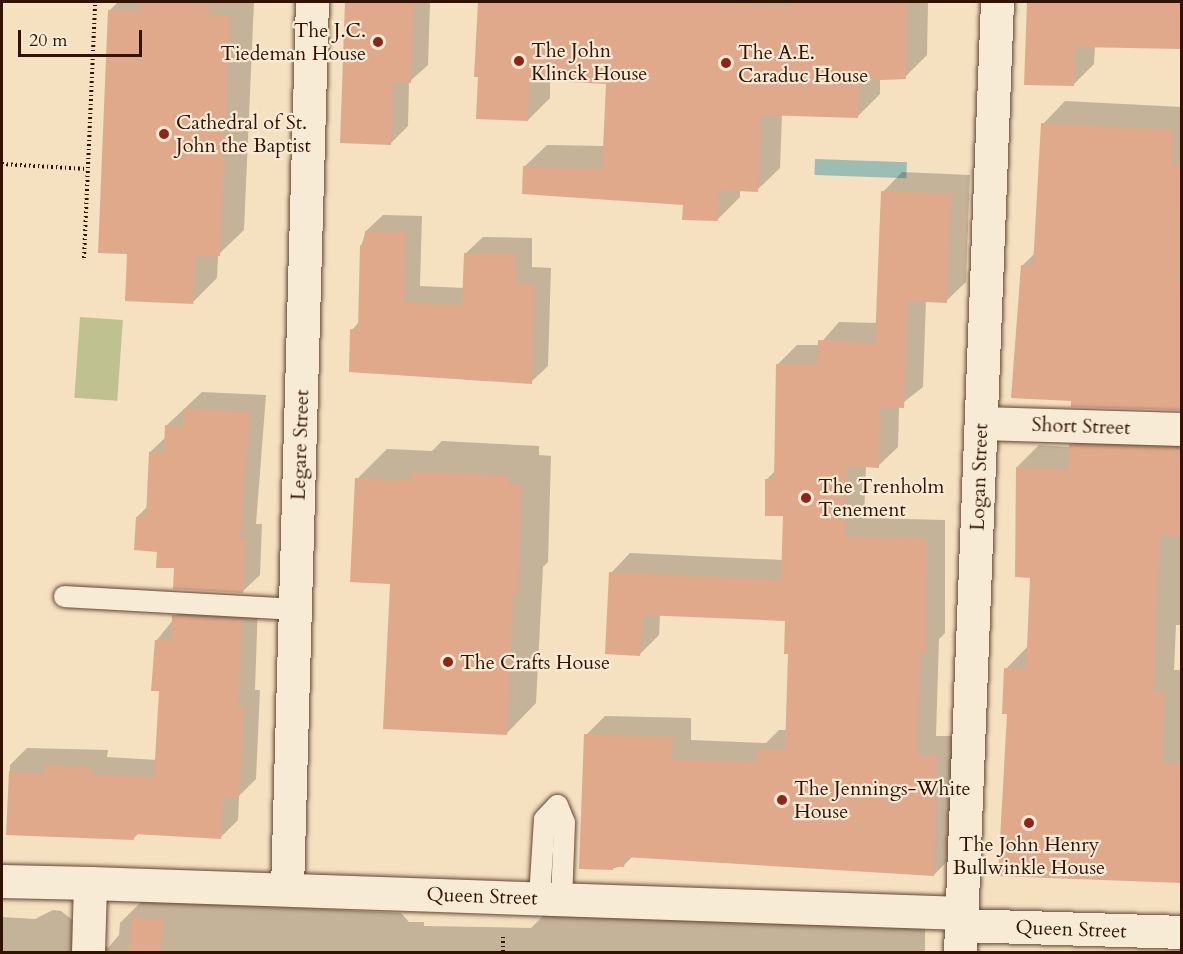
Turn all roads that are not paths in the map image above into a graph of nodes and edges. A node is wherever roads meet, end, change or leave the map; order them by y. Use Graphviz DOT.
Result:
graph roads {
  1 [pos="312,2"];
  2 [pos="997,2"];
  3 [pos="981,423"];
  4 [pos="1182,429"];
  5 [pos="64,597"];
  6 [pos="295,609"];
  7 [pos="2,881"];
  8 [pos="90,883"];
  9 [pos="287,889"];
  10 [pos="961,930"];
  11 [pos="1182,932"];
  12 [pos="88,952"];
  1 -- 6 [label="street, Legare Street"];
  2 -- 3 [label="street, Logan Street"];
  3 -- 4 [label="street, Short Street"];
  3 -- 10 [label="street, Logan Street"];
  5 -- 6 [label="lane"];
  6 -- 9 [label="street, Legare Street"];
  7 -- 8 [label="street, Queen Street"];
  8 -- 9 [label="street, Queen Street"];
  8 -- 12 [label="street"];
  9 -- 10 [label="street, Queen Street"];
  10 -- 11 [label="street, Queen Street"];
}
